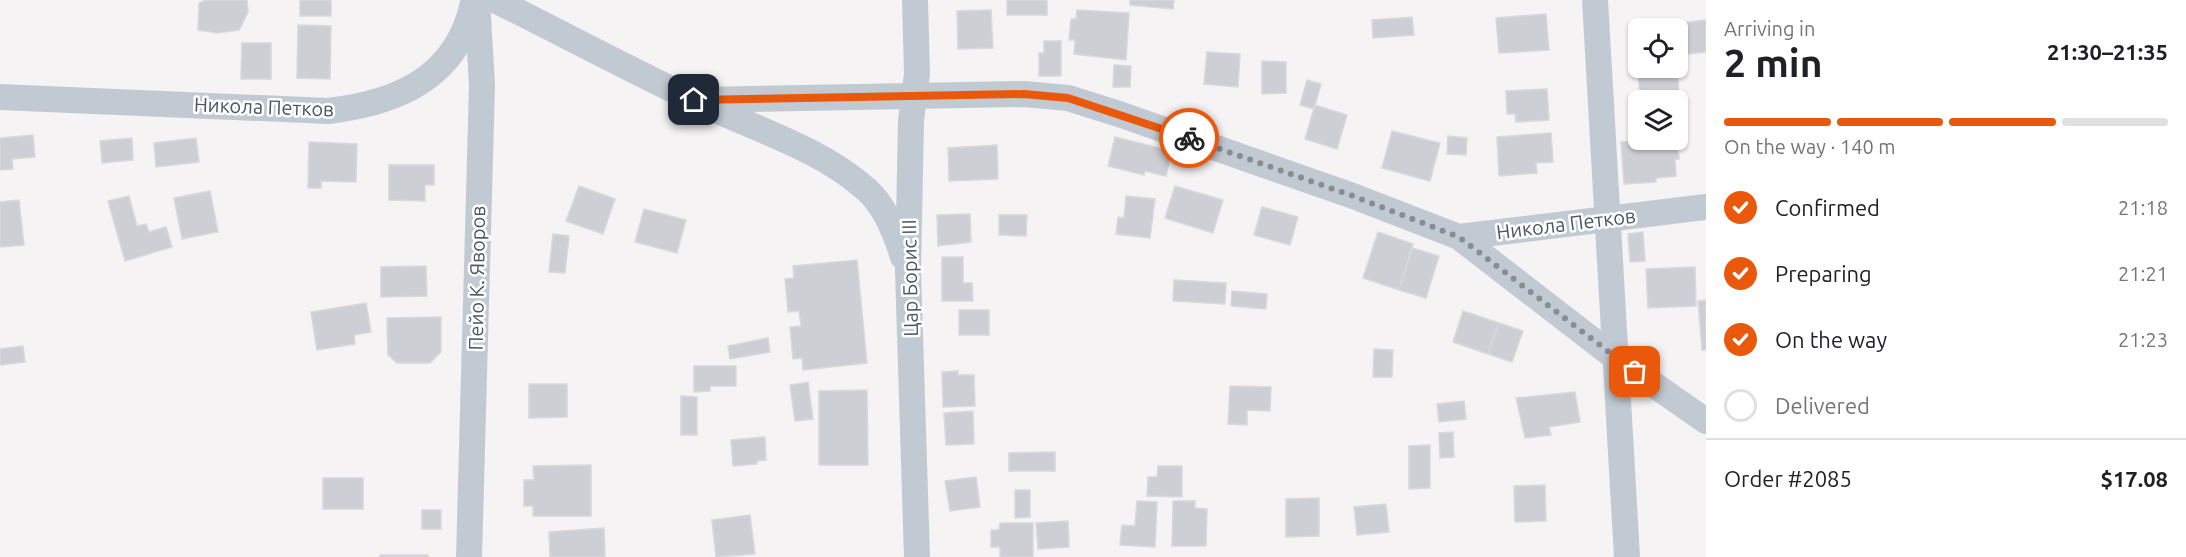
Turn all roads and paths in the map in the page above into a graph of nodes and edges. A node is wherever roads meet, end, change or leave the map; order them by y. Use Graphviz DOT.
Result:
graph roads {
  1 [pos="475,0"];
  2 [pos="495,0"];
  3 [pos="915,0"];
  4 [pos="1595,0"];
  5 [pos="915,95"];
  6 [pos="0,97"];
  7 [pos="694,100"];
  8 [pos="1706,207"];
  9 [pos="1607,218"];
  10 [pos="1459,237"];
  11 [pos="908,272"];
  12 [pos="1617,359"];
  13 [pos="1706,421"];
  14 [pos="469,557"];
  15 [pos="917,557"];
  16 [pos="1627,557"];
  1 -- 6 [label="street, Никола Петков"];
  1 -- 14 [label="street, Пейо К. Яворов"];
  2 -- 7 [label="street"];
  3 -- 5 [label="street, Цар Борис III"];
  4 -- 9 [label="street"];
  5 -- 7 [label="street, Никола Петков"];
  5 -- 10 [label="street, Никола Петков"];
  5 -- 11 [label="street, Цар Борис III"];
  7 -- 11 [label="street"];
  8 -- 9 [label="street, Никола Петков"];
  9 -- 10 [label="street, Никола Петков"];
  9 -- 12 [label="street"];
  10 -- 12 [label="street"];
  11 -- 15 [label="street, Цар Борис III"];
  12 -- 13 [label="street"];
  12 -- 16 [label="street"];
}
